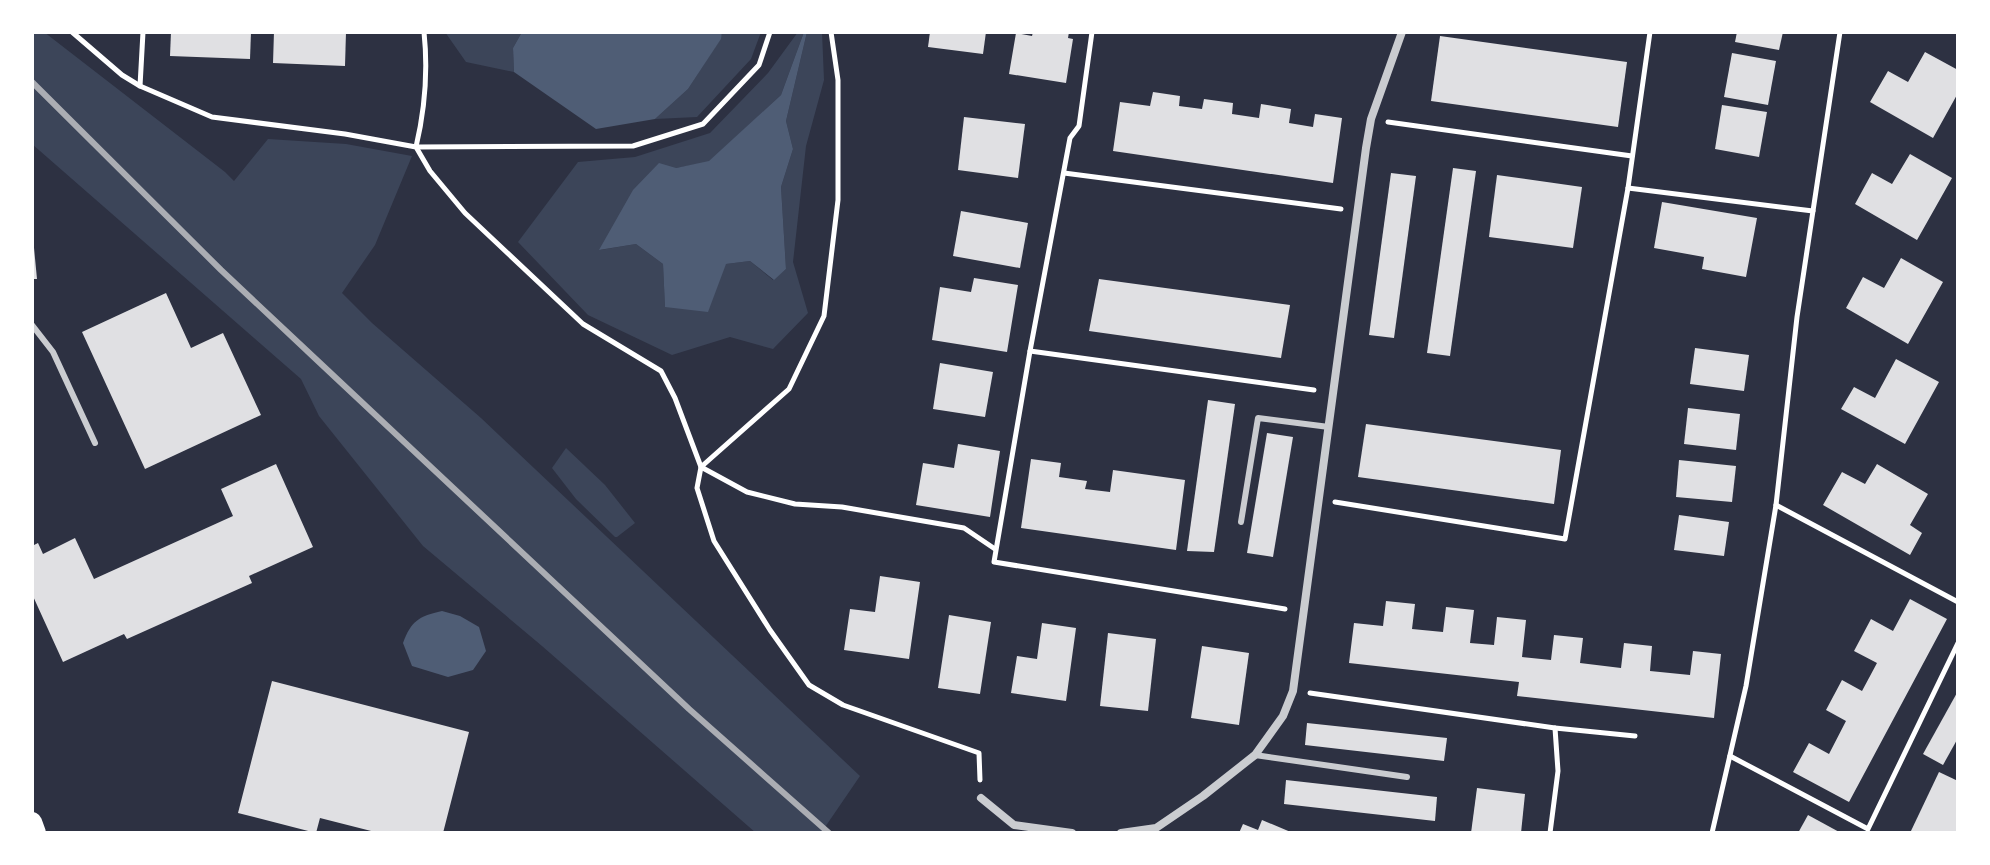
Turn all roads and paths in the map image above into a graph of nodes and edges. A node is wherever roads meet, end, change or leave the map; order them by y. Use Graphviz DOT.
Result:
graph roads {
  1 [pos="72,32"];
  2 [pos="143,32"];
  3 [pos="424,32"];
  4 [pos="770,32"];
  5 [pos="831,32"];
  6 [pos="1092,32"];
  7 [pos="1402,32"];
  8 [pos="1650,32"];
  9 [pos="1840,32"];
  10 [pos="140,86"];
  11 [pos="1371,119"];
  12 [pos="416,147"];
  13 [pos="1632,156"];
  14 [pos="1064,173"];
  15 [pos="1628,188"];
  16 [pos="1359,211"];
  17 [pos="1813,211"];
  18 [pos="32,325"];
  19 [pos="1030,351"];
  20 [pos="1334,392"];
  21 [pos="1329,427"];
  22 [pos="95,443"];
  23 [pos="701,467"];
  24 [pos="1320,500"];
  25 [pos="1776,505"];
  26 [pos="1241,522"];
  27 [pos="996,550"];
  28 [pos="1958,602"];
  29 [pos="1303,612"];
  30 [pos="1958,643"];
  31 [pos="1293,691"];
  32 [pos="1555,728"];
  33 [pos="1635,736"];
  34 [pos="1255,755"];
  35 [pos="1730,756"];
  36 [pos="1407,777"];
  37 [pos="981,798"];
  38 [pos="32,822"];
  39 [pos="1868,831"];
  40 [pos="36,833"];
  41 [pos="1072,833"];
  42 [pos="1121,833"];
  43 [pos="1550,833"];
  44 [pos="1712,833"];
  1 -- 10 [label="path"];
  2 -- 10 [label="path"];
  3 -- 12 [label="path"];
  4 -- 12 [label="path"];
  5 -- 23 [label="path"];
  6 -- 14 [label="path"];
  7 -- 11 [label="street"];
  8 -- 13 [label="path"];
  9 -- 17 [label="path"];
  10 -- 12 [label="path"];
  11 -- 13 [label="path"];
  11 -- 16 [label="street"];
  12 -- 23 [label="path"];
  13 -- 15 [label="path"];
  14 -- 16 [label="path"];
  14 -- 19 [label="path"];
  15 -- 17 [label="path"];
  15 -- 24 [label="path"];
  16 -- 20 [label="street"];
  17 -- 25 [label="path"];
  18 -- 22 [label="lane"];
  19 -- 20 [label="path"];
  19 -- 27 [label="path"];
  20 -- 21 [label="street"];
  21 -- 24 [label="street"];
  21 -- 26 [label="lane"];
  23 -- 27 [label="path"];
  23 -- 37 [label="path"];
  24 -- 29 [label="street"];
  25 -- 28 [label="path"];
  25 -- 35 [label="path"];
  27 -- 29 [label="path"];
  29 -- 31 [label="street"];
  30 -- 39 [label="path"];
  31 -- 32 [label="path"];
  31 -- 34 [label="street"];
  32 -- 33 [label="path"];
  32 -- 43 [label="path"];
  34 -- 36 [label="lane"];
  34 -- 42 [label="street"];
  35 -- 39 [label="path"];
  35 -- 44 [label="path"];
  37 -- 41 [label="street"];
  38 -- 40 [label="main road"];
}
